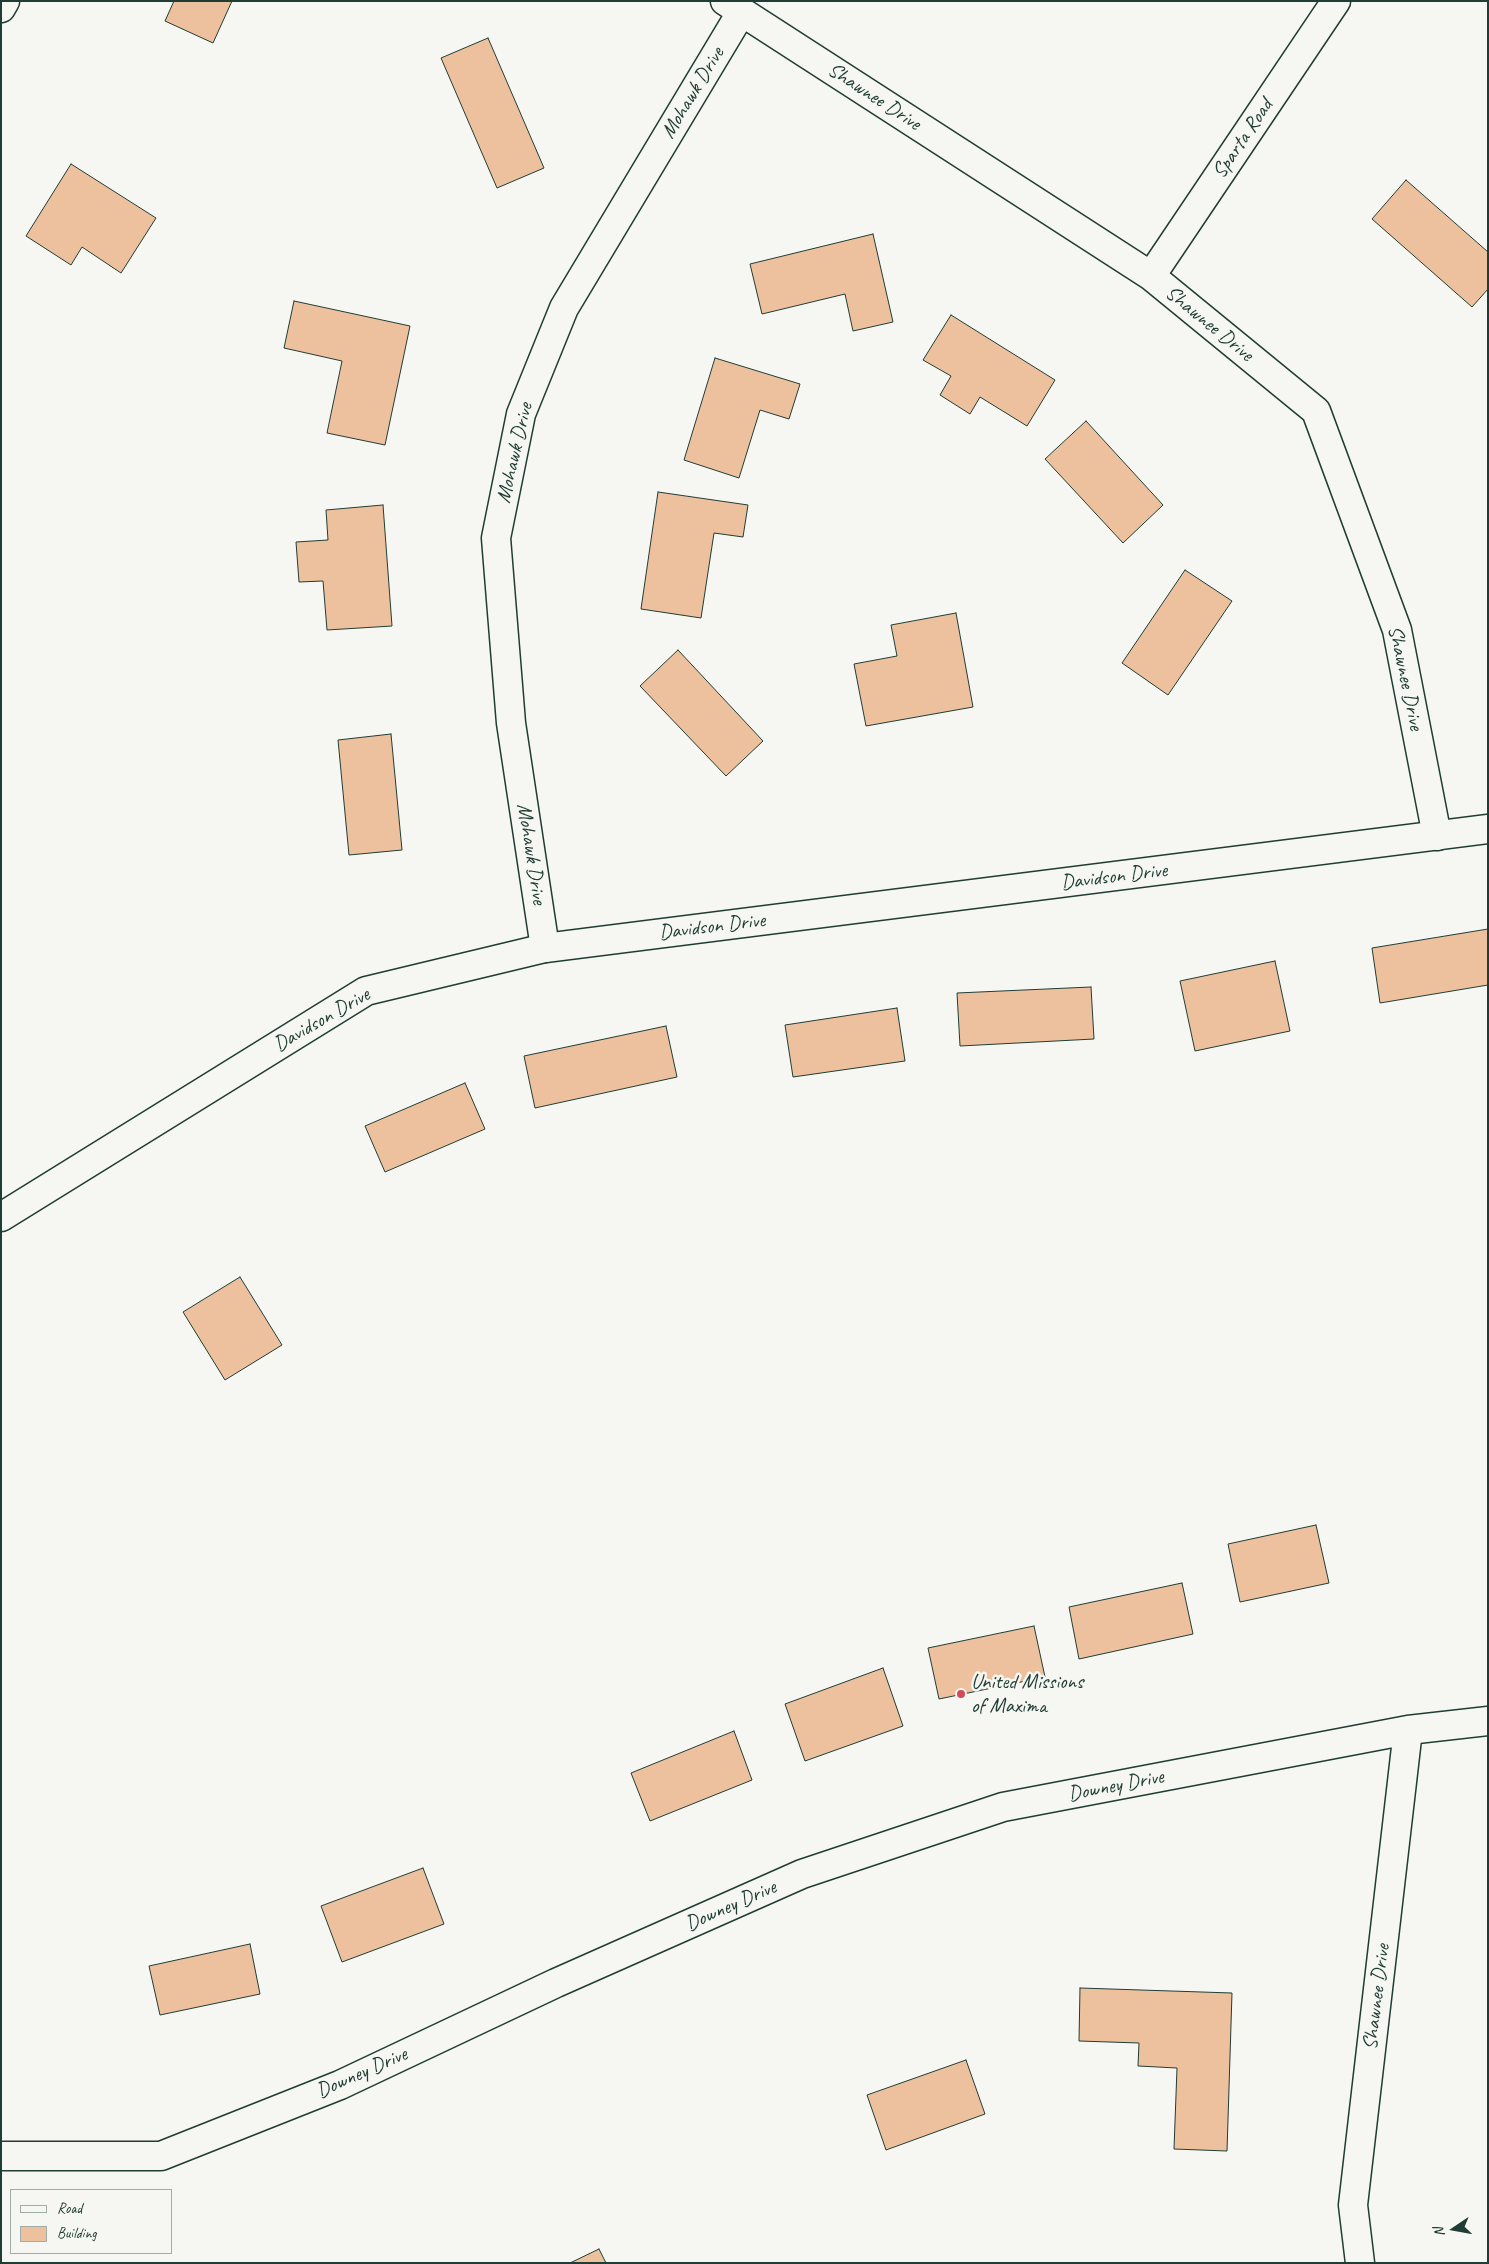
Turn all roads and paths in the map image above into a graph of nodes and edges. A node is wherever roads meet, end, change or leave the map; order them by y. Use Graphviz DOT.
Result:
graph roads {
  1 [pos="5,1"];
  2 [pos="1336,1"];
  3 [pos="733,6"];
  4 [pos="1,8"];
  5 [pos="1151,276"];
  6 [pos="1488,829"];
  7 [pos="1437,836"];
  8 [pos="545,948"];
  9 [pos="1,1217"];
  10 [pos="1488,1722"];
  11 [pos="1408,1730"];
  12 [pos="1,2156"];
  13 [pos="1360,2263"];
  1 -- 4 [label="street"];
  2 -- 5 [label="street, Sparta Road"];
  3 -- 5 [label="street, Shawnee Drive"];
  3 -- 8 [label="street, Mohawk Drive"];
  5 -- 7 [label="street, Shawnee Drive"];
  6 -- 7 [label="street, Davidson Drive"];
  7 -- 8 [label="street, Davidson Drive"];
  8 -- 9 [label="street, Davidson Drive"];
  10 -- 11 [label="street, Downey Drive"];
  11 -- 12 [label="street, Downey Drive"];
  11 -- 13 [label="street, Shawnee Drive"];
}
